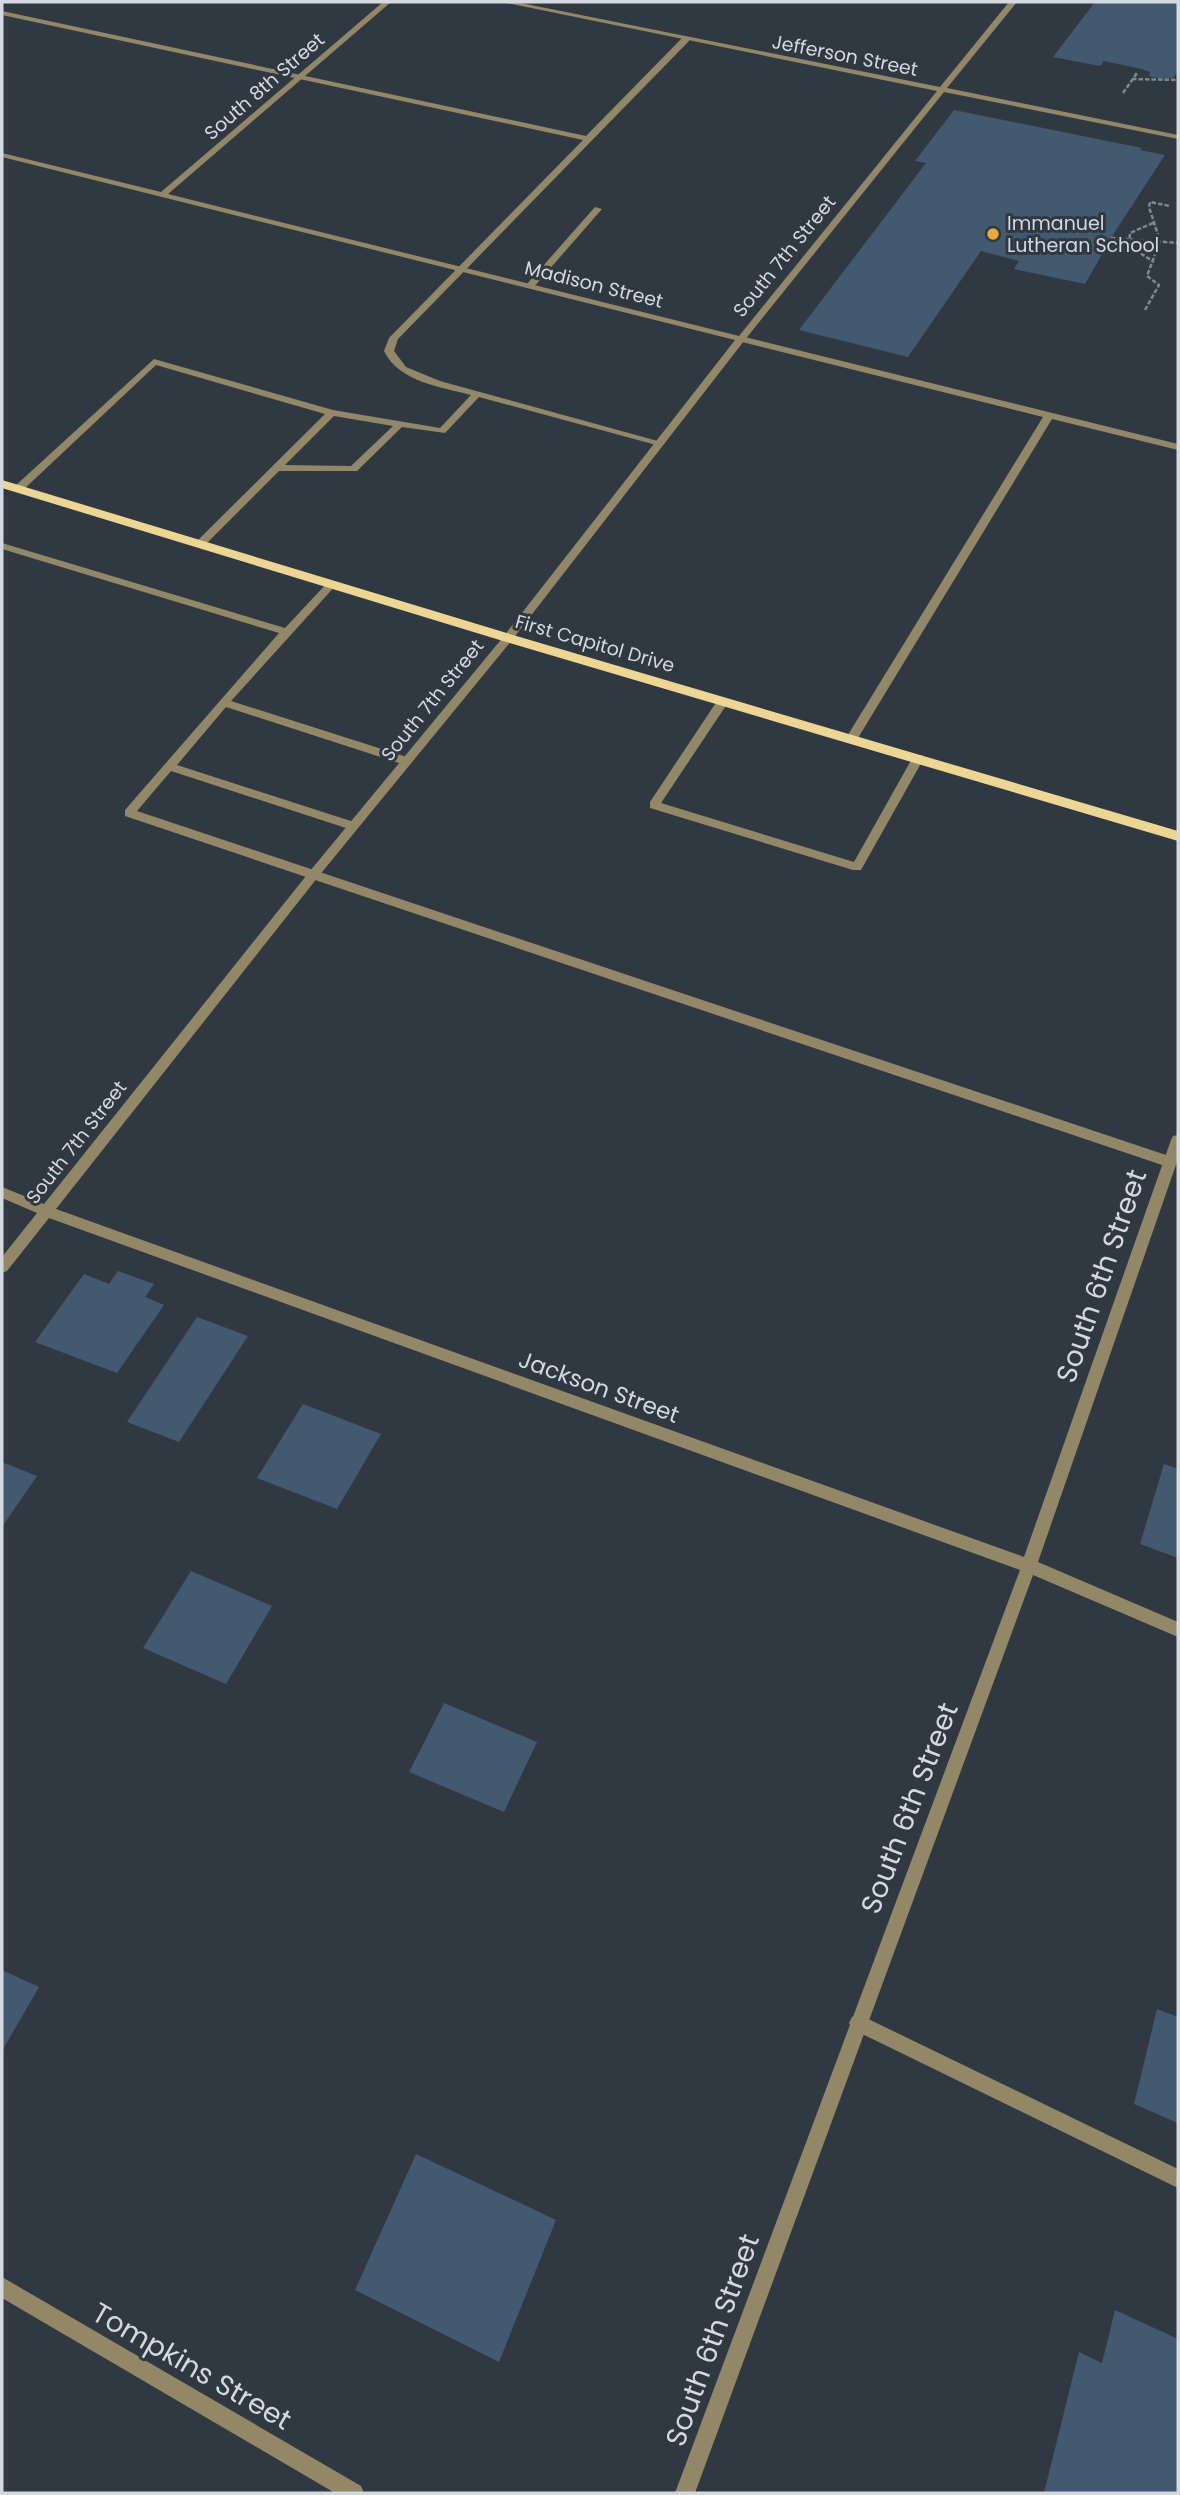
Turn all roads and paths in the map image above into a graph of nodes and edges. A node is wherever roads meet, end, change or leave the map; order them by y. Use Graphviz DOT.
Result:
graph roads {
  1 [pos="387,2"];
  2 [pos="506,2"];
  3 [pos="1013,2"];
  4 [pos="2,13"];
  5 [pos="687,38"];
  6 [pos="298,78"];
  7 [pos="1132,79"];
  8 [pos="1178,80"];
  9 [pos="943,90"];
  10 [pos="1178,137"];
  11 [pos="588,139"];
  12 [pos="2,155"];
  13 [pos="162,195"];
  14 [pos="1170,206"];
  15 [pos="598,209"];
  16 [pos="1153,223"];
  17 [pos="1111,239"];
  18 [pos="1178,243"];
  19 [pos="1154,262"];
  20 [pos="460,269"];
  21 [pos="530,286"];
  22 [pos="1145,310"];
  23 [pos="741,338"];
  24 [pos="477,394"];
  25 [pos="332,413"];
  26 [pos="1049,415"];
  27 [pos="400,424"];
  28 [pos="660,443"];
  29 [pos="1178,447"];
  30 [pos="277,468"];
  31 [pos="2,484"];
  32 [pos="18,489"];
  33 [pos="200,544"];
  34 [pos="2,546"];
  35 [pos="332,584"];
  36 [pos="287,632"];
  37 [pos="508,638"];
  38 [pos="723,701"];
  39 [pos="226,704"];
  40 [pos="852,738"];
  41 [pos="918,758"];
  42 [pos="406,761"];
  43 [pos="169,766"];
  44 [pos="353,826"];
  45 [pos="1178,836"];
  46 [pos="314,874"];
  47 [pos="1178,1140"];
  48 [pos="1170,1162"];
  49 [pos="2,1192"];
  50 [pos="45,1211"];
  51 [pos="2,1268"];
  52 [pos="1029,1566"];
  53 [pos="1178,1630"];
  54 [pos="858,2023"];
  55 [pos="1178,2179"];
  56 [pos="2,2287"];
  57 [pos="354,2493"];
  58 [pos="685,2493"];
  1 -- 6 [label="street, South 8th Street"];
  2 -- 5 [label="street, Jefferson Street"];
  3 -- 9 [label="street, South 7th Street"];
  4 -- 6 [label="street"];
  5 -- 9 [label="street, Jefferson Street"];
  5 -- 11 [label="street"];
  6 -- 11 [label="street"];
  6 -- 13 [label="street, South 8th Street"];
  7 -- 8 [label="path"];
  9 -- 10 [label="street, Jefferson Street"];
  9 -- 23 [label="street, South 7th Street"];
  11 -- 20 [label="street"];
  12 -- 13 [label="street, Madison Street"];
  13 -- 20 [label="street, Madison Street"];
  14 -- 16 [label="path"];
  15 -- 21 [label="street"];
  16 -- 19 [label="path"];
  16 -- 19 [label="path"];
  17 -- 18 [label="path, bridge"];
  19 -- 22 [label="path"];
  20 -- 21 [label="street, Madison Street"];
  20 -- 24 [label="street"];
  21 -- 23 [label="street, Madison Street"];
  23 -- 26 [label="street, Madison Street"];
  23 -- 28 [label="street, South 7th Street"];
  24 -- 27 [label="street"];
  24 -- 28 [label="street"];
  25 -- 27 [label="street"];
  25 -- 30 [label="street"];
  25 -- 32 [label="street"];
  26 -- 29 [label="street, Madison Street"];
  26 -- 40 [label="street"];
  27 -- 30 [label="street"];
  28 -- 37 [label="street, South 7th Street"];
  30 -- 33 [label="street"];
  31 -- 32 [label="main road, First Capitol Drive"];
  32 -- 33 [label="main road, First Capitol Drive"];
  33 -- 35 [label="main road, First Capitol Drive"];
  34 -- 36 [label="street"];
  35 -- 36 [label="street"];
  35 -- 37 [label="main road, First Capitol Drive"];
  36 -- 39 [label="street"];
  37 -- 38 [label="main road, First Capitol Drive"];
  37 -- 42 [label="street, South 7th Street"];
  38 -- 40 [label="main road, First Capitol Drive"];
  38 -- 41 [label="street"];
  39 -- 42 [label="street"];
  39 -- 43 [label="street"];
  40 -- 41 [label="main road, First Capitol Drive"];
  41 -- 45 [label="main road, First Capitol Drive"];
  42 -- 44 [label="street, South 7th Street"];
  43 -- 44 [label="street"];
  43 -- 46 [label="street"];
  44 -- 46 [label="street, South 7th Street"];
  46 -- 48 [label="street"];
  46 -- 50 [label="street, South 7th Street"];
  47 -- 48 [label="street, South 6th Street"];
  48 -- 52 [label="street, South 6th Street"];
  49 -- 50 [label="street, Jackson Street"];
  50 -- 51 [label="street, South 7th Street"];
  50 -- 52 [label="street, Jackson Street"];
  52 -- 53 [label="street, Jackson Street"];
  52 -- 54 [label="street, South 6th Street"];
  54 -- 55 [label="street"];
  54 -- 58 [label="street, South 6th Street"];
  56 -- 57 [label="street, Tompkins Street"];
}
